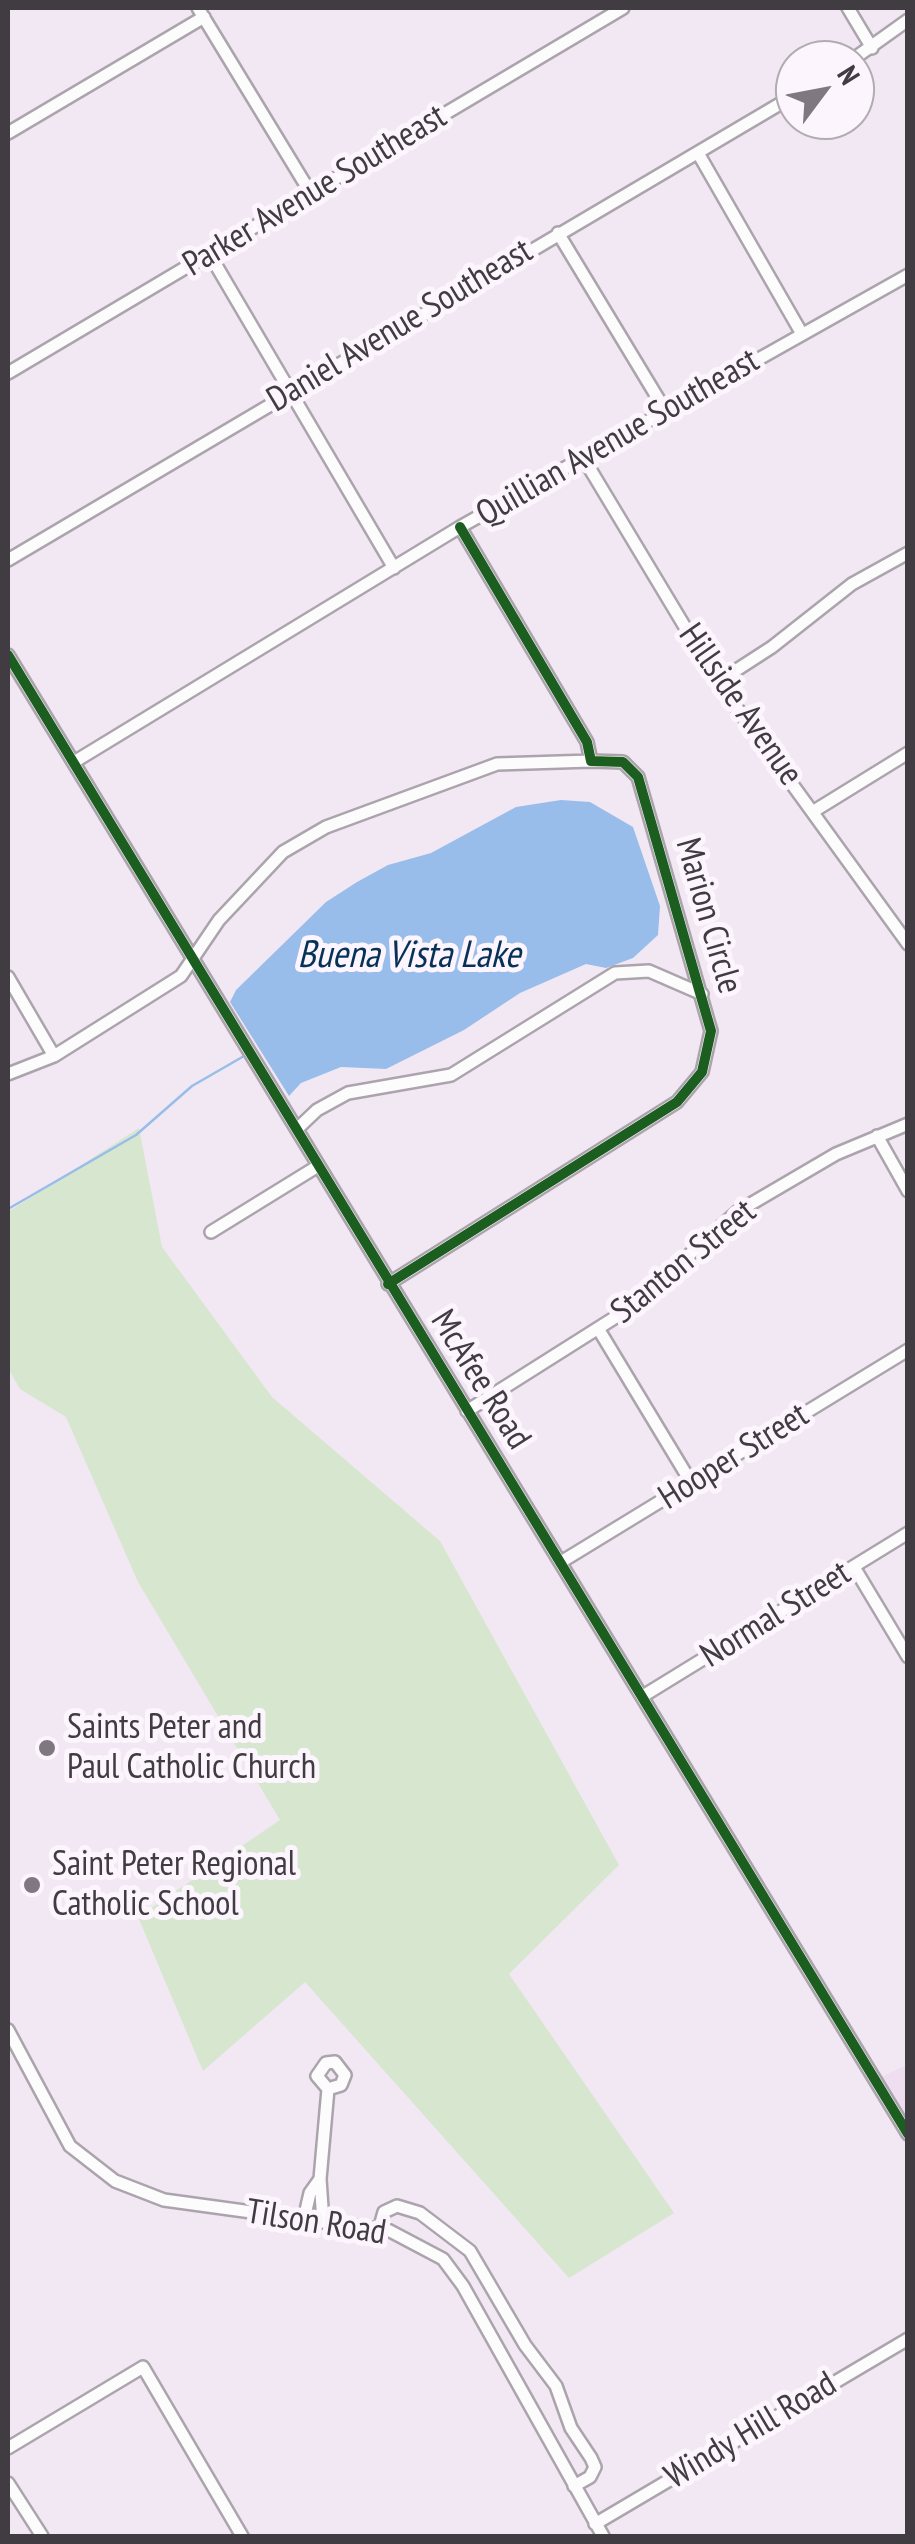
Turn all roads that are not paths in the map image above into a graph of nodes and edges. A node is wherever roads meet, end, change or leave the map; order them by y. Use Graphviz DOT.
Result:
graph roads {
  1 [pos="623,8"];
  2 [pos="848,8"];
  3 [pos="201,12"];
  4 [pos="908,20"];
  5 [pos="867,40"];
  6 [pos="875,46"];
  7 [pos="775,106"];
  8 [pos="8,133"];
  9 [pos="698,153"];
  10 [pos="310,192"];
  11 [pos="558,232"];
  12 [pos="210,255"];
  13 [pos="908,274"];
  14 [pos="802,334"];
  15 [pos="8,374"];
  16 [pos="290,392"];
  17 [pos="665,410"];
  18 [pos="584,458"];
  19 [pos="460,527"];
  20 [pos="908,553"];
  21 [pos="8,560"];
  22 [pos="394,568"];
  23 [pos="10,664"];
  24 [pos="718,682"];
  25 [pos="908,753"];
  26 [pos="591,761"];
  27 [pos="74,762"];
  28 [pos="814,811"];
  29 [pos="908,944"];
  30 [pos="190,957"];
  31 [pos="8,978"];
  32 [pos="702,994"];
  33 [pos="54,1056"];
  34 [pos="8,1074"];
  35 [pos="908,1124"];
  36 [pos="297,1129"];
  37 [pos="877,1136"];
  38 [pos="318,1166"];
  39 [pos="908,1191"];
  40 [pos="211,1232"];
  41 [pos="388,1284"];
  42 [pos="600,1330"];
  43 [pos="908,1350"];
  44 [pos="467,1411"];
  45 [pos="692,1484"];
  46 [pos="908,1533"];
  47 [pos="561,1562"];
  48 [pos="854,1567"];
  49 [pos="908,1658"];
  50 [pos="643,1696"];
  51 [pos="8,2030"];
  52 [pos="328,2089"];
  53 [pos="908,2134"];
  54 [pos="320,2179"];
  55 [pos="304,2220"];
  56 [pos="323,2222"];
  57 [pos="379,2230"];
  58 [pos="908,2338"];
  59 [pos="8,2448"];
  60 [pos="8,2483"];
  61 [pos="574,2486"];
  62 [pos="595,2524"];
  63 [pos="42,2536"];
  64 [pos="242,2536"];
  65 [pos="603,2536"];
  1 -- 10 [label="street, Parker Avenue Southeast"];
  2 -- 5 [label="street"];
  3 -- 8 [label="street"];
  3 -- 10 [label="street"];
  4 -- 6 [label="street"];
  7 -- 9 [label="street, Daniel Avenue Southeast"];
  9 -- 11 [label="street, Daniel Avenue Southeast"];
  9 -- 14 [label="street"];
  10 -- 12 [label="street, Parker Avenue Southeast"];
  11 -- 16 [label="street, Daniel Avenue Southeast"];
  11 -- 17 [label="street"];
  12 -- 15 [label="street, Parker Avenue Southeast"];
  12 -- 16 [label="street"];
  13 -- 14 [label="street, Quillian Avenue Southeast"];
  14 -- 17 [label="street, Quillian Avenue Southeast"];
  16 -- 21 [label="street, Daniel Avenue Southeast"];
  16 -- 22 [label="street"];
  17 -- 18 [label="street, Quillian Avenue Southeast"];
  18 -- 19 [label="street, Quillian Avenue Southeast"];
  18 -- 24 [label="street, Hillside Avenue"];
  19 -- 22 [label="street, Quillian Avenue Southeast"];
  19 -- 26 [label="street"];
  20 -- 24 [label="street"];
  22 -- 27 [label="street, Quillian Avenue Southeast"];
  23 -- 27 [label="street, McAfee Road"];
  24 -- 28 [label="street, Hillside Avenue"];
  25 -- 28 [label="street"];
  26 -- 30 [label="street, Marion Circle"];
  26 -- 32 [label="street, Marion Circle"];
  27 -- 30 [label="street, McAfee Road"];
  28 -- 29 [label="street, Hillside Avenue"];
  30 -- 33 [label="street, Marion Circle"];
  30 -- 36 [label="street, McAfee Road"];
  31 -- 33 [label="street"];
  32 -- 36 [label="street"];
  32 -- 41 [label="street, Marion Circle"];
  33 -- 34 [label="street, Marion Circle"];
  35 -- 37 [label="street, Stanton Street"];
  36 -- 38 [label="street, McAfee Road"];
  37 -- 39 [label="street"];
  37 -- 42 [label="street, Stanton Street"];
  38 -- 40 [label="street"];
  38 -- 41 [label="street, McAfee Road"];
  41 -- 44 [label="street, McAfee Road"];
  42 -- 44 [label="street, Stanton Street"];
  42 -- 45 [label="street"];
  43 -- 45 [label="street, Hooper Street"];
  44 -- 47 [label="street, McAfee Road"];
  45 -- 47 [label="street, Hooper Street"];
  46 -- 48 [label="street, Normal Street"];
  47 -- 50 [label="street, McAfee Road"];
  48 -- 49 [label="street"];
  48 -- 50 [label="street, Normal Street"];
  50 -- 53 [label="street, McAfee Road"];
  51 -- 55 [label="street, Tilson Road"];
  52 -- 54 [label="street"];
  54 -- 55 [label="street"];
  54 -- 56 [label="street"];
  55 -- 56 [label="street, Tilson Road"];
  56 -- 57 [label="street, Tilson Road"];
  57 -- 61 [label="street, Tilson Road"];
  57 -- 61 [label="street"];
  58 -- 62 [label="street, Windy Hill Road"];
  59 -- 64 [label="street"];
  60 -- 63 [label="street"];
  61 -- 62 [label="street, Tilson Road"];
  62 -- 65 [label="street, Tilson Road"];
}
